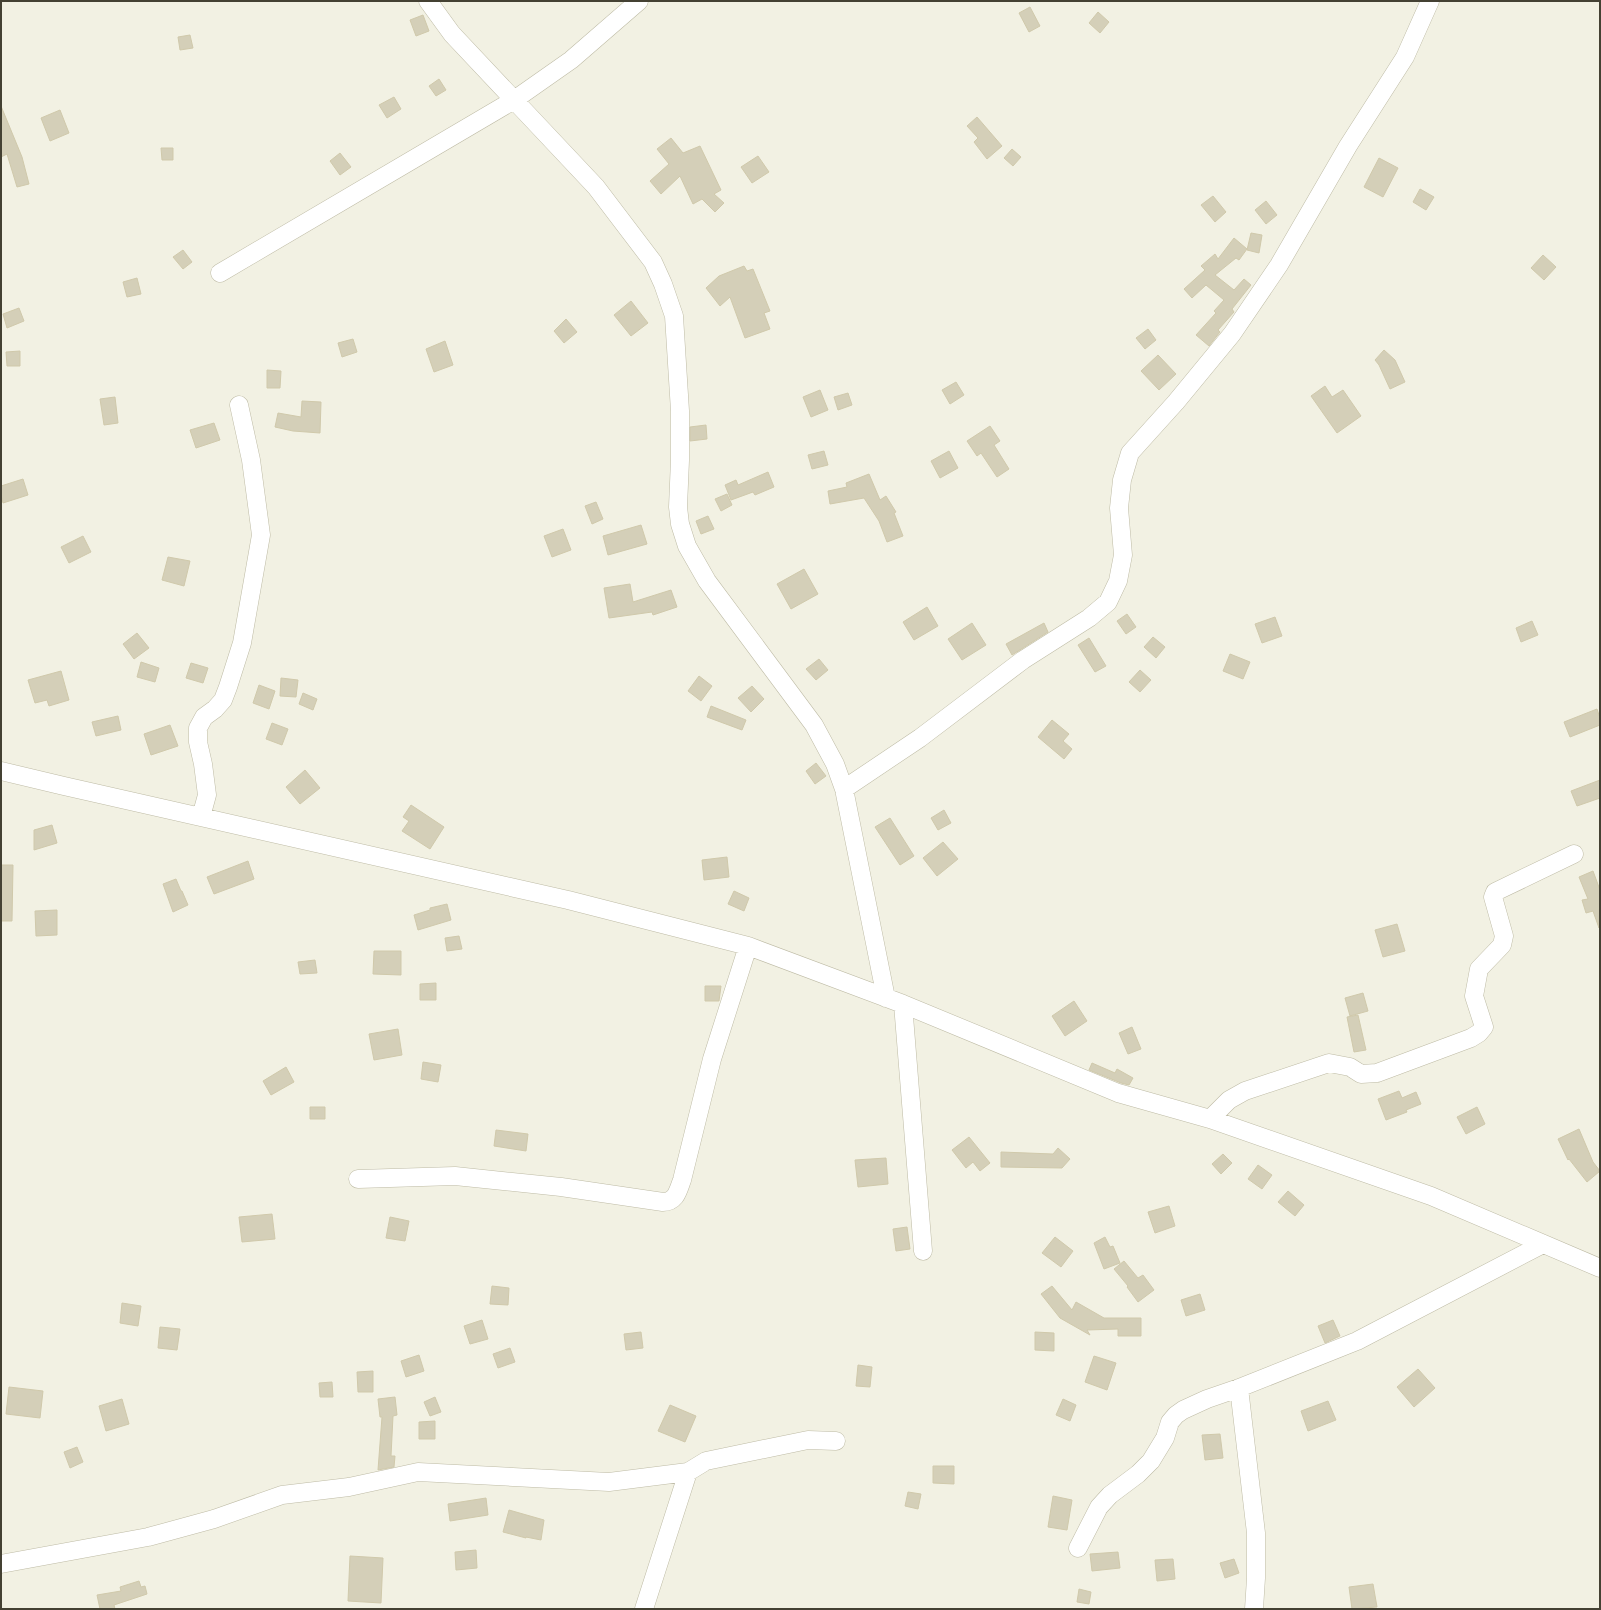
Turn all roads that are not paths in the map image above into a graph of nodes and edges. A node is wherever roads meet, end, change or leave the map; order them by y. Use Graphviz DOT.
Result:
graph roads {
  1 [pos="428,1"];
  2 [pos="639,1"];
  3 [pos="1430,1"];
  4 [pos="514,100"];
  5 [pos="220,273"];
  6 [pos="239,405"];
  7 [pos="1,771"];
  8 [pos="844,789"];
  9 [pos="201,816"];
  10 [pos="1574,854"];
  11 [pos="748,946"];
  12 [pos="894,1001"];
  13 [pos="1210,1119"];
  14 [pos="358,1179"];
  15 [pos="1543,1244"];
  16 [pos="923,1251"];
  17 [pos="1600,1268"];
  18 [pos="1240,1388"];
  19 [pos="836,1441"];
  20 [pos="688,1472"];
  21 [pos="1078,1548"];
  22 [pos="1,1564"];
  23 [pos="644,1609"];
  24 [pos="1254,1609"];
  1 -- 4 [label="street"];
  2 -- 4 [label="street"];
  3 -- 8 [label="street"];
  4 -- 5 [label="street"];
  4 -- 8 [label="street"];
  6 -- 9 [label="street"];
  7 -- 9 [label="street"];
  8 -- 12 [label="street"];
  9 -- 11 [label="street"];
  10 -- 13 [label="street"];
  11 -- 12 [label="street"];
  11 -- 14 [label="street"];
  12 -- 13 [label="street"];
  12 -- 16 [label="street"];
  13 -- 15 [label="street"];
  15 -- 17 [label="street"];
  15 -- 18 [label="street"];
  18 -- 21 [label="street"];
  18 -- 24 [label="street"];
  19 -- 20 [label="street"];
  20 -- 22 [label="street"];
  20 -- 23 [label="street"];
}
